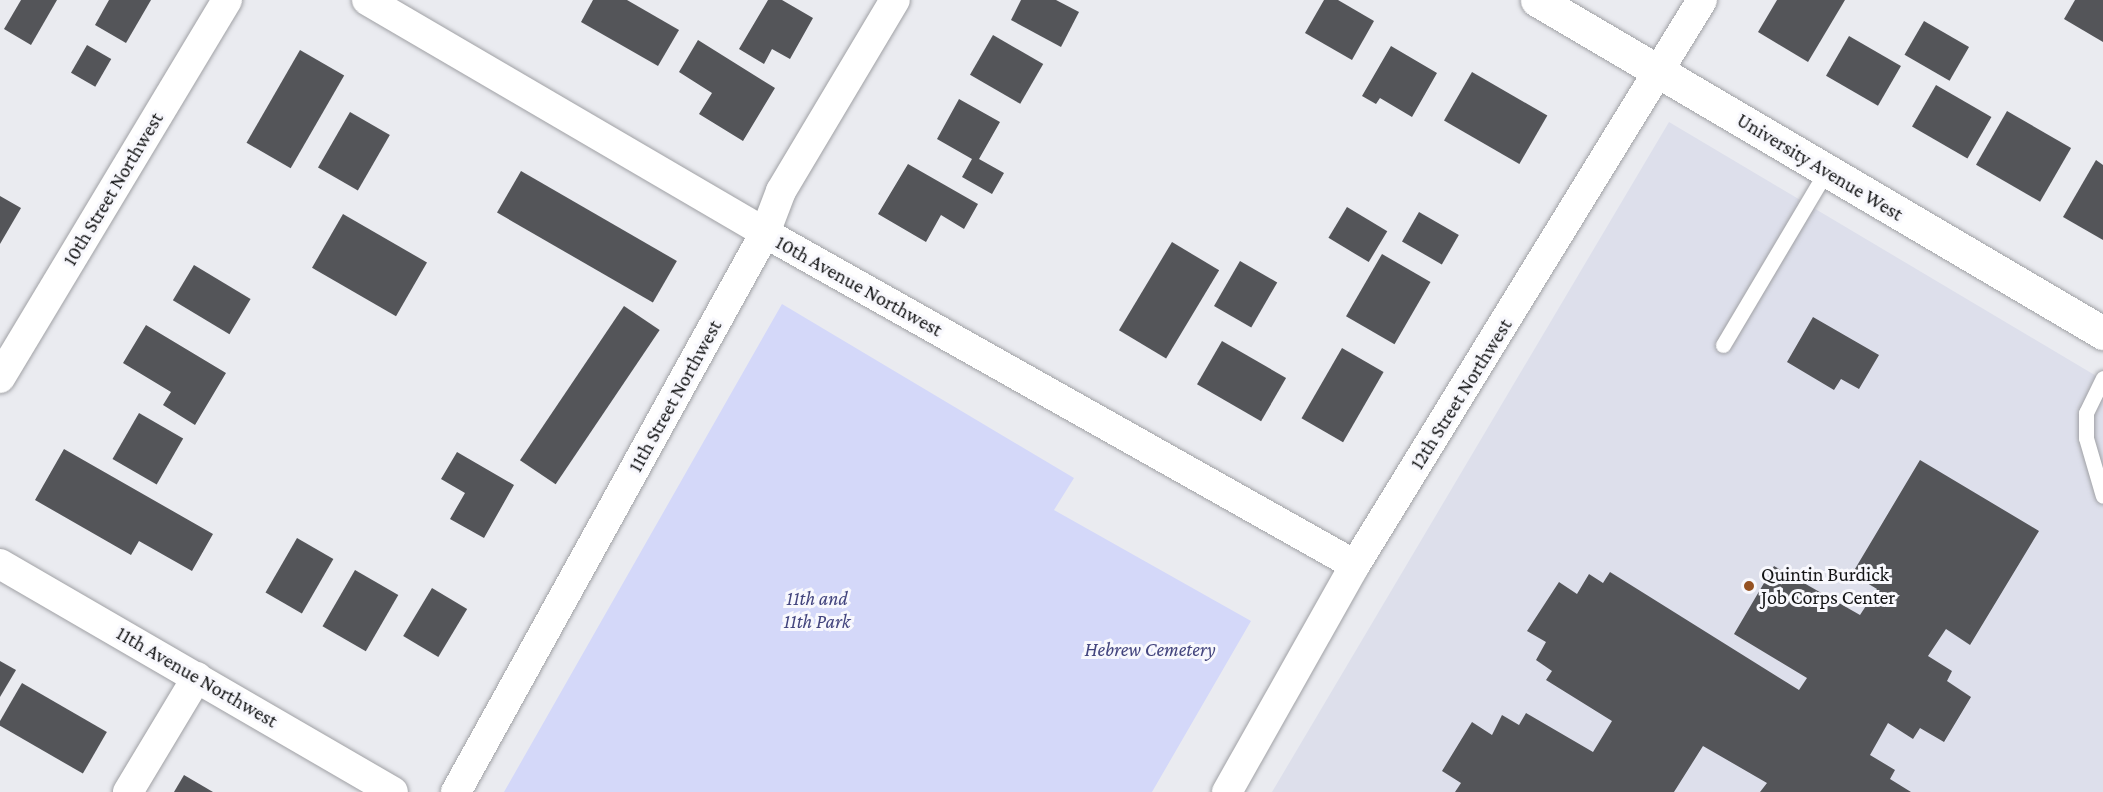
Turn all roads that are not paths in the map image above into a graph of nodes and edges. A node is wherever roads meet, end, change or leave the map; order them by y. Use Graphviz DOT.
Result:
graph roads {
  1 [pos="227,0"];
  2 [pos="367,0"];
  3 [pos="895,0"];
  4 [pos="1537,0"];
  5 [pos="1702,0"];
  6 [pos="1660,72"];
  7 [pos="1827,170"];
  8 [pos="765,233"];
  9 [pos="2103,333"];
  10 [pos="1723,345"];
  11 [pos="0,378"];
  12 [pos="2103,378"];
  13 [pos="2103,496"];
  14 [pos="0,564"];
  15 [pos="1355,565"];
  16 [pos="197,677"];
  17 [pos="128,792"];
  18 [pos="393,792"];
  19 [pos="456,792"];
  20 [pos="1227,792"];
  1 -- 11 [label="street, 10th Street Northwest"];
  2 -- 8 [label="street, 10th Avenue Northwest"];
  3 -- 8 [label="street, 11th Street Northwest"];
  4 -- 6 [label="street, University Avenue West"];
  5 -- 6 [label="street, 12th Street Northwest"];
  6 -- 7 [label="street, University Avenue West"];
  6 -- 15 [label="street, 12th Street Northwest"];
  7 -- 9 [label="street, University Avenue West"];
  7 -- 10 [label="lane"];
  8 -- 15 [label="street, 10th Avenue Northwest"];
  8 -- 19 [label="street, 11th Street Northwest"];
  12 -- 13 [label="lane"];
  14 -- 16 [label="street, 11th Avenue Northwest"];
  15 -- 20 [label="street, 12th Street Northwest"];
  16 -- 17 [label="street"];
  16 -- 18 [label="street, 11th Avenue Northwest"];
}
